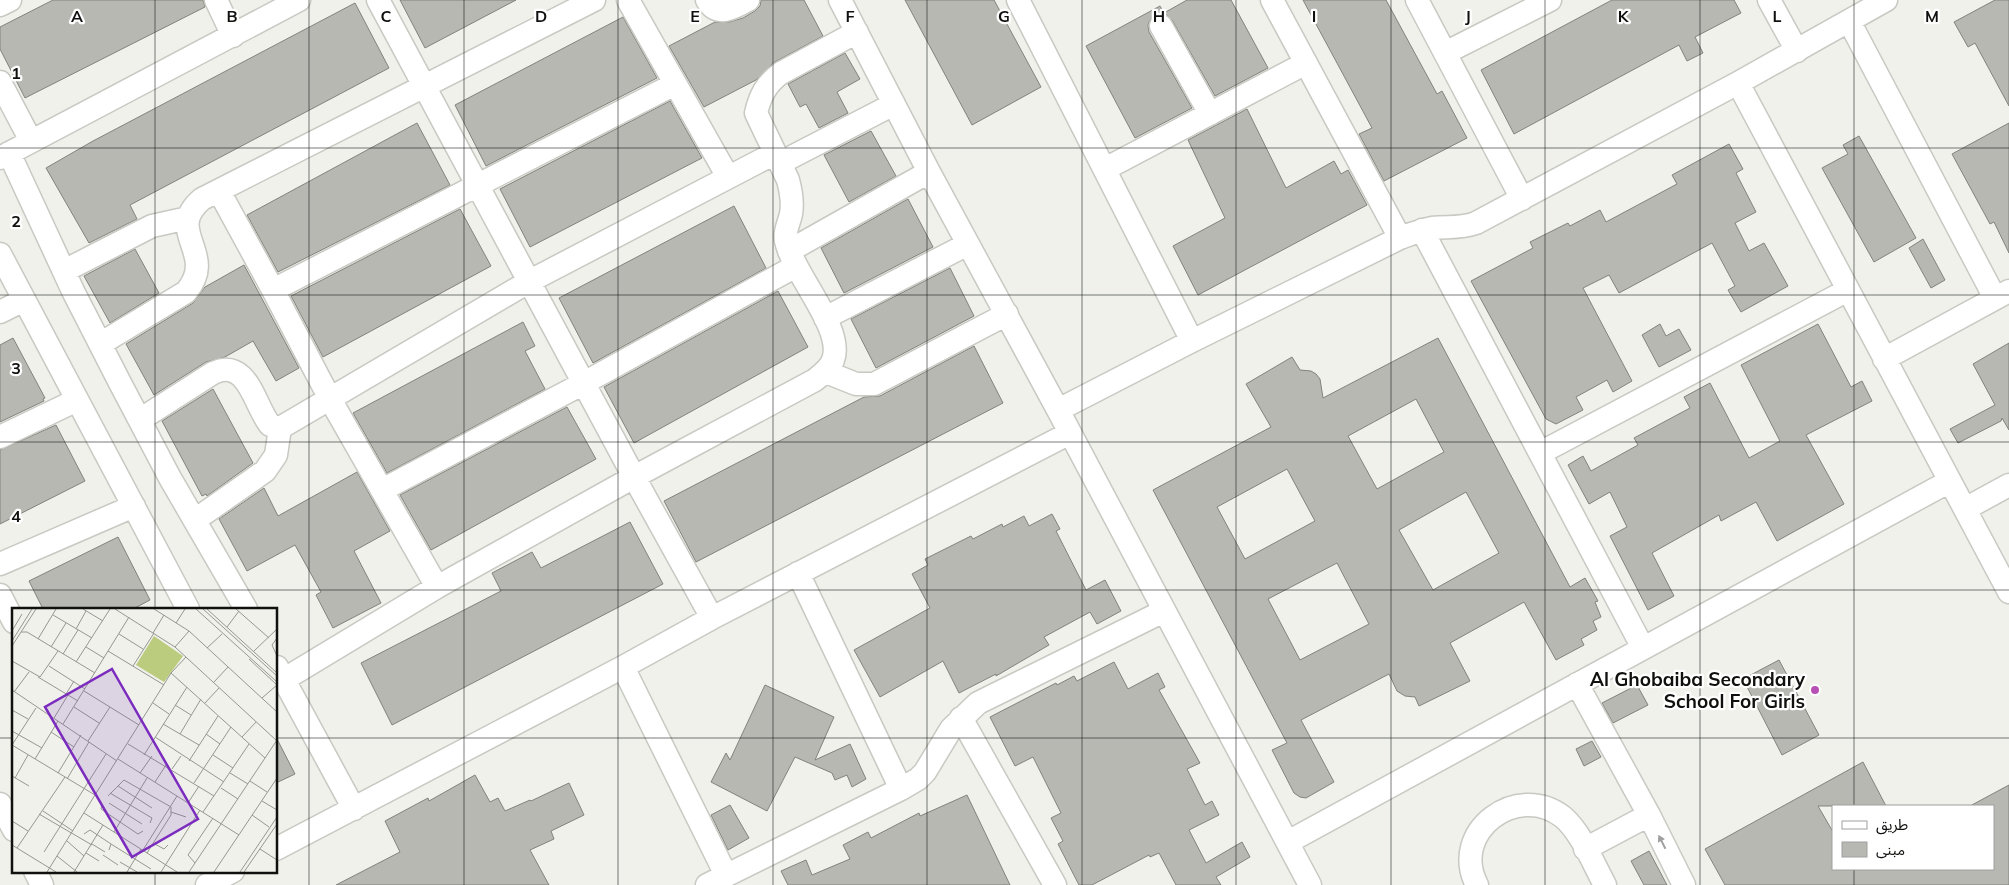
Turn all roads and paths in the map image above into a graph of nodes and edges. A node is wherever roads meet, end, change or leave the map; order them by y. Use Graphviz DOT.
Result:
graph roads {
  1 [pos="10,0"];
  2 [pos="216,0"];
  3 [pos="299,0"];
  4 [pos="378,0"];
  5 [pos="594,0"];
  6 [pos="628,0"];
  7 [pos="748,0"];
  8 [pos="840,0"];
  9 [pos="1018,0"];
  10 [pos="1272,0"];
  11 [pos="1417,0"];
  12 [pos="1550,0"];
  13 [pos="1769,0"];
  14 [pos="1886,0"];
  15 [pos="708,2"];
  16 [pos="0,6"];
  17 [pos="1849,21"];
  18 [pos="1161,26"];
  19 [pos="857,32"];
  20 [pos="233,36"];
  21 [pos="1796,50"];
  22 [pos="1445,53"];
  23 [pos="1306,63"];
  24 [pos="0,82"];
  25 [pos="1738,83"];
  26 [pos="675,84"];
  27 [pos="424,86"];
  28 [pos="894,104"];
  29 [pos="1210,114"];
  30 [pos="31,141"];
  31 [pos="4,155"];
  32 [pos="778,158"];
  33 [pos="1105,169"];
  34 [pos="929,172"];
  35 [pos="728,177"];
  36 [pos="478,185"];
  37 [pos="218,191"];
  38 [pos="1522,199"];
  39 [pos="188,218"];
  40 [pos="1422,230"];
  41 [pos="1400,238"];
  42 [pos="968,244"];
  43 [pos="0,254"];
  44 [pos="793,258"];
  45 [pos="64,271"];
  46 [pos="530,281"];
  47 [pos="273,290"];
  48 [pos="1848,290"];
  49 [pos="2002,295"];
  50 [pos="24,300"];
  51 [pos="0,312"];
  52 [pos="1007,314"];
  53 [pos="825,318"];
  54 [pos="1192,341"];
  55 [pos="100,344"];
  56 [pos="1884,359"];
  57 [pos="826,372"];
  58 [pos="584,383"];
  59 [pos="330,399"];
  60 [pos="77,400"];
  61 [pos="1058,410"];
  62 [pos="141,419"];
  63 [pos="280,428"];
  64 [pos="1070,433"];
  65 [pos="0,436"];
  66 [pos="1540,453"];
  67 [pos="634,477"];
  68 [pos="1950,481"];
  69 [pos="2009,485"];
  70 [pos="382,490"];
  71 [pos="134,506"];
  72 [pos="1964,509"];
  73 [pos="195,520"];
  74 [pos="0,564"];
  75 [pos="798,573"];
  76 [pos="437,587"];
  77 [pos="2009,592"];
  78 [pos="0,595"];
  79 [pos="187,608"];
  80 [pos="245,608"];
  81 [pos="1164,611"];
  82 [pos="12,618"];
  83 [pos="712,618"];
  84 [pos="1643,648"];
  85 [pos="623,667"];
  86 [pos="279,674"];
  87 [pos="1577,684"];
  88 [pos="961,718"];
  89 [pos="901,789"];
  90 [pos="0,804"];
  91 [pos="354,809"];
  92 [pos="1649,816"];
  93 [pos="12,826"];
  94 [pos="1288,842"];
  95 [pos="278,848"];
  96 [pos="1586,849"];
  97 [pos="36,872"];
  98 [pos="716,880"];
  99 [pos="42,885"];
  100 [pos="1055,885"];
  101 [pos="1310,885"];
  102 [pos="1477,885"];
  103 [pos="1605,885"];
  104 [pos="1684,885"];
  1 -- 16 [label="street"];
  2 -- 20 [label="street"];
  3 -- 20 [label="street"];
  4 -- 27 [label="street"];
  5 -- 27 [label="street"];
  6 -- 26 [label="street"];
  7 -- 15 [label="street"];
  8 -- 19 [label="street"];
  9 -- 33 [label="street"];
  10 -- 23 [label="street"];
  11 -- 22 [label="street"];
  12 -- 22 [label="street"];
  13 -- 21 [label="street"];
  14 -- 17 [label="street"];
  17 -- 21 [label="street"];
  17 -- 49 [label="street"];
  18 -- 29 [label="street"];
  19 -- 28 [label="street"];
  19 -- 32 [label="street"];
  20 -- 30 [label="street"];
  21 -- 25 [label="street"];
  22 -- 38 [label="street"];
  23 -- 29 [label="street"];
  23 -- 41 [label="street"];
  24 -- 30 [label="street"];
  25 -- 38 [label="street"];
  25 -- 48 [label="street"];
  26 -- 35 [label="street"];
  26 -- 36 [label="street"];
  27 -- 36 [label="street"];
  27 -- 37 [label="street"];
  28 -- 32 [label="street"];
  28 -- 34 [label="street"];
  29 -- 33 [label="street"];
  30 -- 31 [label="street"];
  31 -- 45 [label="street"];
  32 -- 35 [label="street"];
  32 -- 44 [label="street"];
  33 -- 54 [label="street"];
  34 -- 42 [label="street"];
  34 -- 44 [label="street"];
  35 -- 46 [label="street"];
  36 -- 46 [label="street"];
  36 -- 47 [label="street"];
  37 -- 39 [label="street"];
  37 -- 47 [label="street"];
  38 -- 40 [label="street"];
  39 -- 45 [label="street"];
  39 -- 55 [label="street"];
  40 -- 41 [label="street"];
  40 -- 66 [label="street"];
  41 -- 54 [label="street"];
  42 -- 52 [label="street"];
  42 -- 53 [label="street"];
  43 -- 50 [label="street"];
  44 -- 53 [label="street"];
  44 -- 58 [label="street"];
  45 -- 55 [label="street"];
  46 -- 58 [label="street"];
  46 -- 59 [label="street"];
  47 -- 59 [label="street"];
  48 -- 56 [label="street"];
  48 -- 66 [label="street"];
  49 -- 56 [label="street"];
  50 -- 51 [label="street"];
  50 -- 60 [label="street"];
  52 -- 57 [label="street"];
  52 -- 61 [label="street"];
  53 -- 57 [label="street"];
  54 -- 61 [label="street"];
  55 -- 62 [label="street"];
  56 -- 68 [label="street"];
  57 -- 67 [label="street"];
  58 -- 67 [label="street"];
  58 -- 70 [label="street"];
  59 -- 63 [label="street"];
  59 -- 70 [label="street"];
  60 -- 65 [label="street"];
  60 -- 71 [label="street"];
  61 -- 64 [label="street"];
  62 -- 63 [label="street"];
  62 -- 73 [label="street"];
  63 -- 73 [label="street"];
  64 -- 75 [label="street"];
  64 -- 81 [label="street"];
  66 -- 84 [label="street"];
  67 -- 76 [label="street"];
  67 -- 83 [label="street"];
  68 -- 72 [label="street"];
  68 -- 84 [label="street"];
  69 -- 72 [label="street"];
  70 -- 76 [label="street"];
  71 -- 74 [label="street"];
  71 -- 79 [label="street"];
  72 -- 77 [label="street"];
  73 -- 80 [label="street"];
  75 -- 83 [label="street"];
  75 -- 89 [label="street"];
  76 -- 86 [label="street"];
  78 -- 82 [label="street"];
  81 -- 88 [label="street"];
  81 -- 94 [label="street"];
  83 -- 85 [label="street"];
  84 -- 87 [label="street"];
  85 -- 91 [label="street"];
  85 -- 98 [label="street"];
  86 -- 91 [label="street"];
  87 -- 92 [label="street"];
  87 -- 94 [label="street"];
  88 -- 89 [label="street"];
  88 -- 100 [label="street"];
  89 -- 98 [label="street"];
  90 -- 93 [label="street"];
  91 -- 95 [label="street"];
  92 -- 96 [label="street"];
  104 -- 92 [label="street, one-way"];
  94 -- 101 [label="street"];
  96 -- 102 [label="street"];
  96 -- 103 [label="street"];
  97 -- 99 [label="street"];
}
